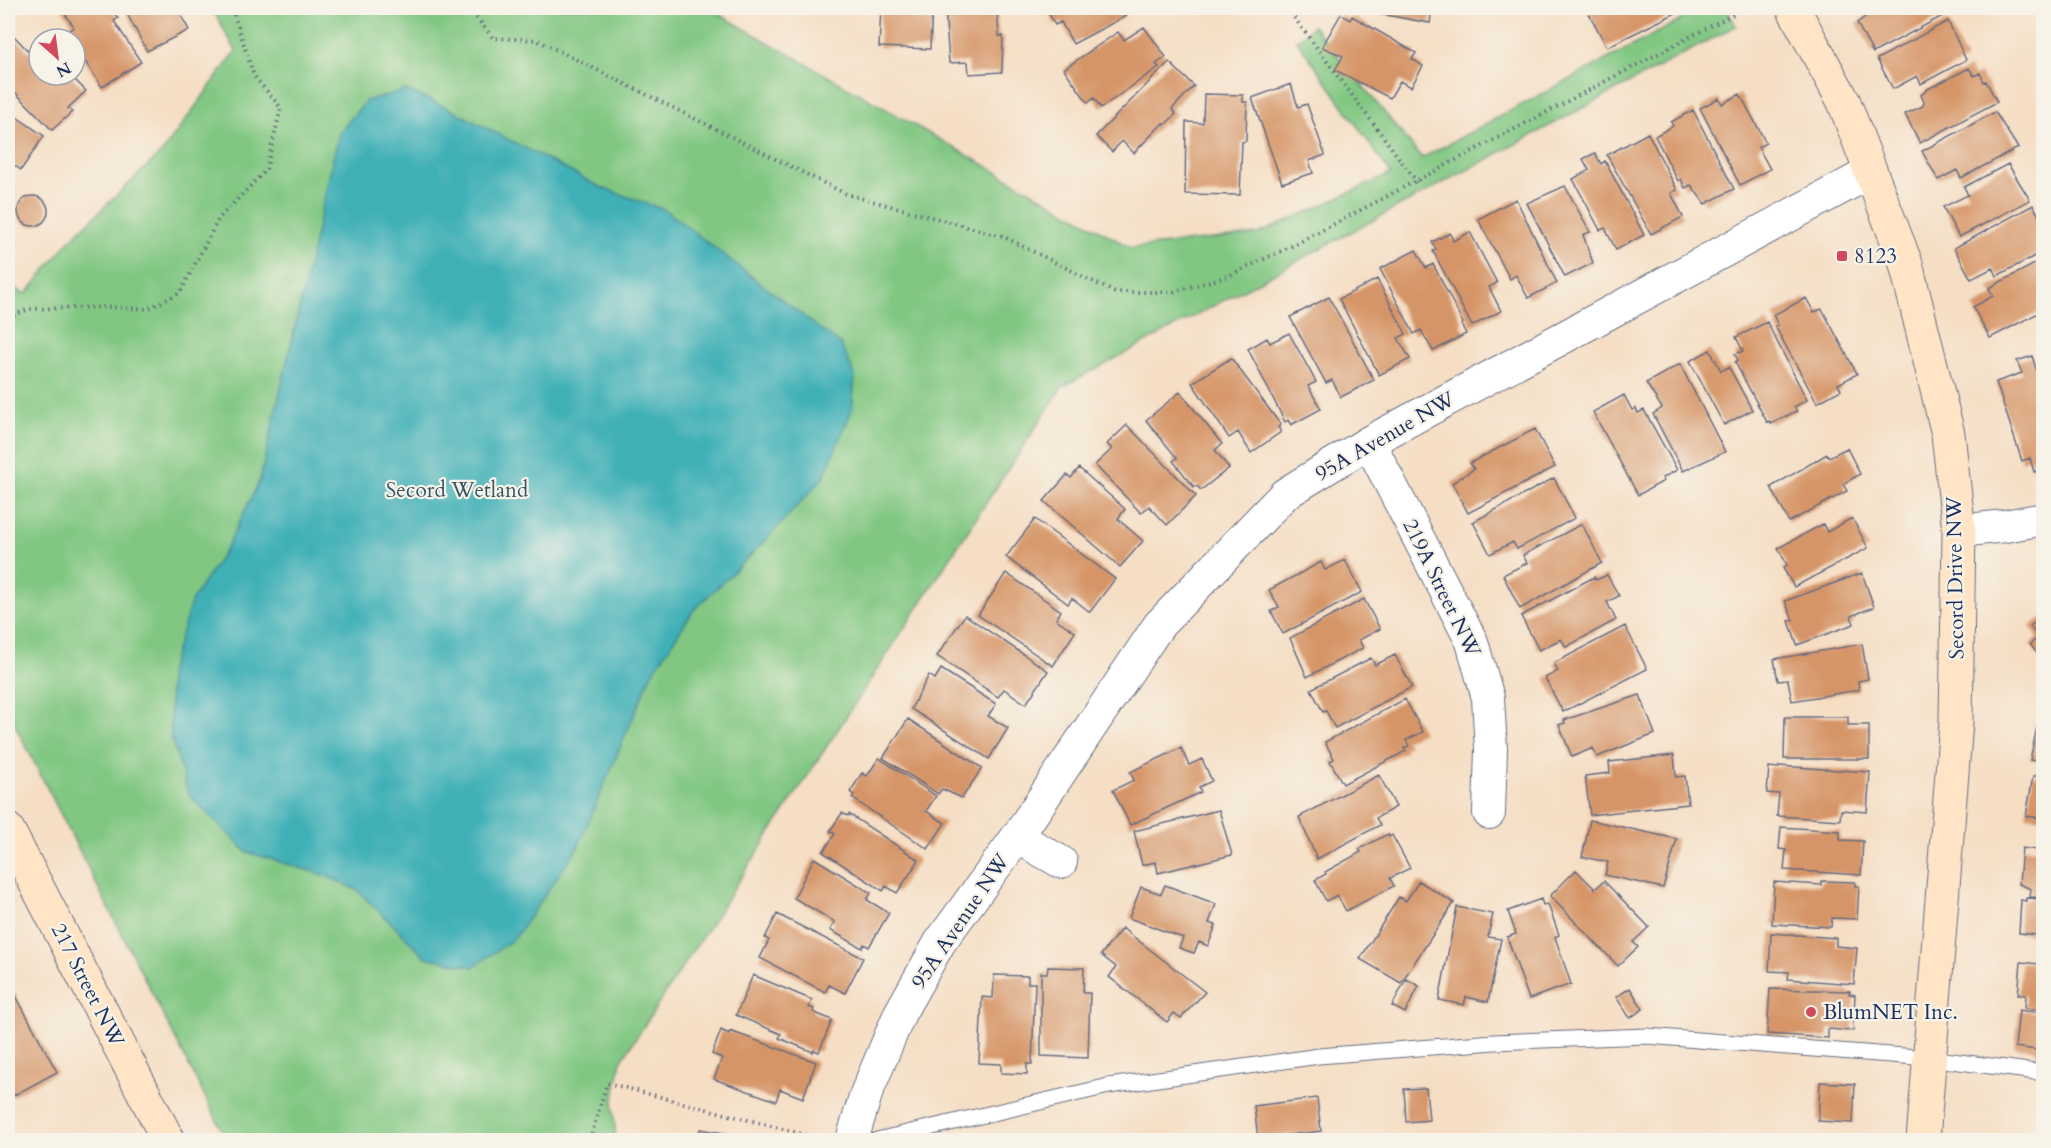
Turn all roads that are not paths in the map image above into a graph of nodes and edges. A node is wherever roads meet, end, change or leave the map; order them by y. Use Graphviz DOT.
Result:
graph roads {
  1 [pos="1793,8"];
  2 [pos="1871,172"];
  3 [pos="1370,442"];
  4 [pos="2043,519"];
  5 [pos="1959,531"];
  6 [pos="1489,813"];
  7 [pos="8,830"];
  8 [pos="1017,837"];
  9 [pos="1061,862"];
  10 [pos="1929,1058"];
  11 [pos="2043,1073"];
  12 [pos="168,1140"];
  13 [pos="852,1140"];
  14 [pos="877,1140"];
  15 [pos="1923,1140"];
  1 -- 2 [label="street, Secord Drive NW"];
  2 -- 3 [label="street, 95A Avenue NW"];
  2 -- 5 [label="street, Secord Drive NW"];
  3 -- 6 [label="street, 219A Street NW"];
  3 -- 8 [label="street, 95A Avenue NW"];
  4 -- 5 [label="street"];
  5 -- 10 [label="street, Secord Drive NW"];
  7 -- 12 [label="street, 217 Street NW"];
  8 -- 9 [label="street, 95A Avenue NW"];
  8 -- 13 [label="street, 95A Avenue NW"];
  10 -- 11 [label="lane"];
  10 -- 14 [label="lane"];
  10 -- 15 [label="street, Secord Drive NW"];
}
